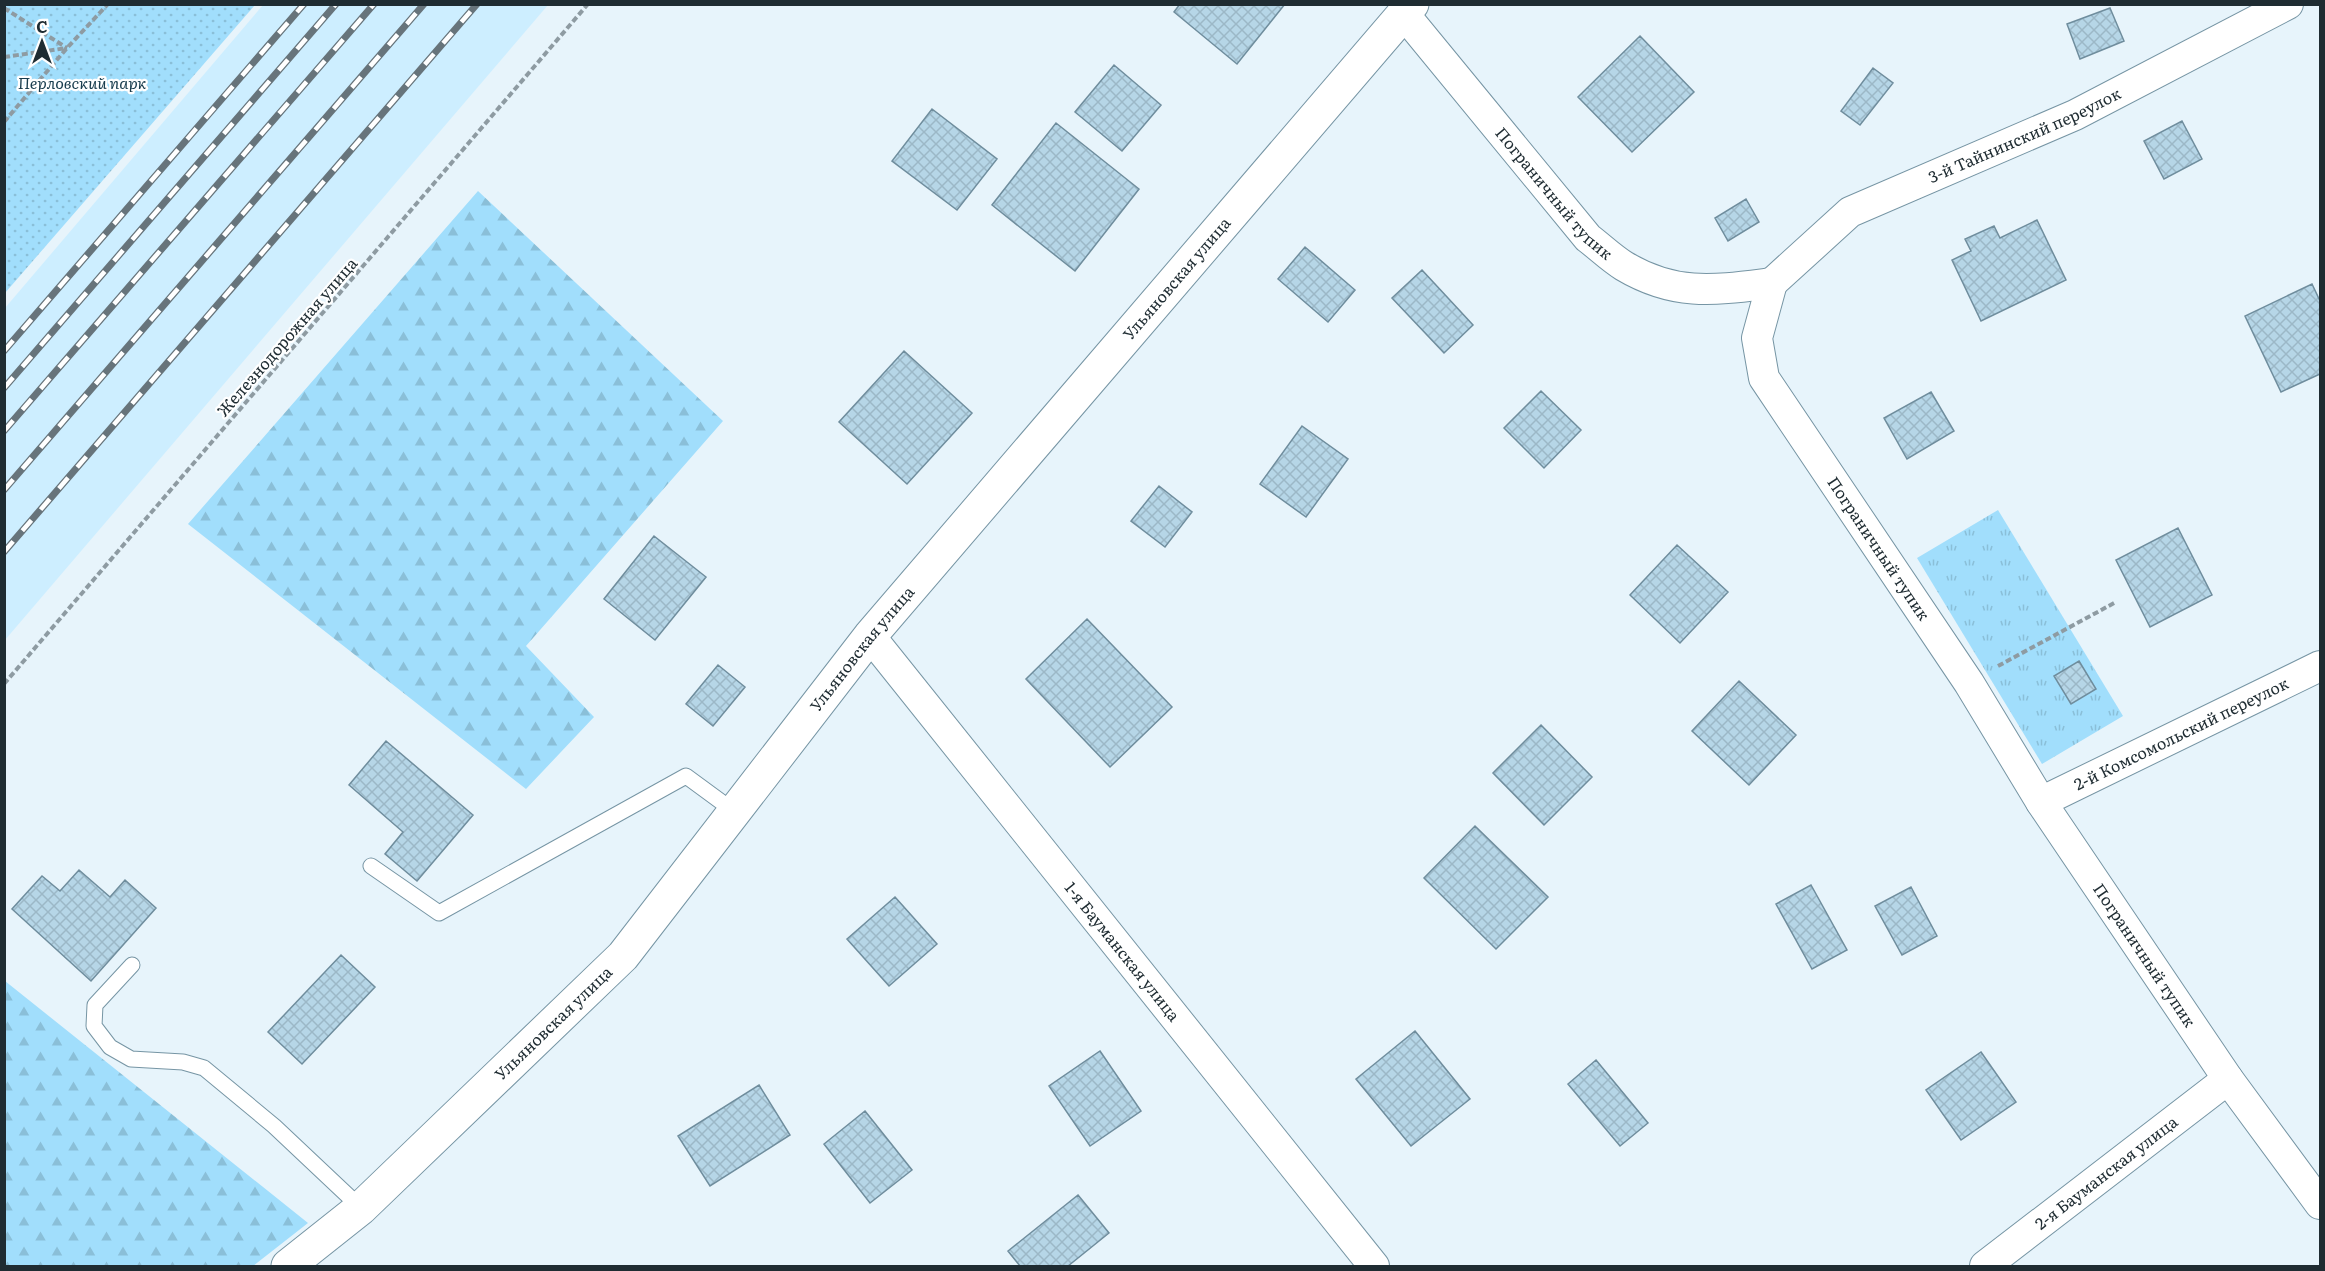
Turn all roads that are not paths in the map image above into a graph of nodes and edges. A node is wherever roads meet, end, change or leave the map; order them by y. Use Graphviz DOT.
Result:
graph roads {
  1 [pos="2288,4"];
  2 [pos="1408,9"];
  3 [pos="1772,283"];
  4 [pos="870,636"];
  5 [pos="2320,666"];
  6 [pos="2041,802"];
  7 [pos="735,812"];
  8 [pos="371,866"];
  9 [pos="132,966"];
  10 [pos="2228,1079"];
  11 [pos="2320,1204"];
  12 [pos="361,1208"];
  13 [pos="288,1266"];
  14 [pos="1374,1266"];
  15 [pos="1985,1266"];
  1 -- 3 [label="street, 3-й Тайнинский переулок"];
  2 -- 3 [label="street, Пограничный тупик"];
  2 -- 4 [label="street, Ульяновская улица"];
  3 -- 6 [label="street, Пограничный тупик"];
  4 -- 7 [label="street, Ульяновская улица"];
  4 -- 14 [label="street, 1-я Бауманская улица"];
  5 -- 6 [label="street, 2-й Комсомольский переулок"];
  6 -- 10 [label="street, Пограничный тупик"];
  7 -- 8 [label="lane"];
  7 -- 12 [label="street, Ульяновская улица"];
  9 -- 12 [label="lane"];
  10 -- 11 [label="street, Пограничный тупик"];
  10 -- 15 [label="street, 2-я Бауманская улица"];
  12 -- 13 [label="street, Ульяновская улица"];
}
